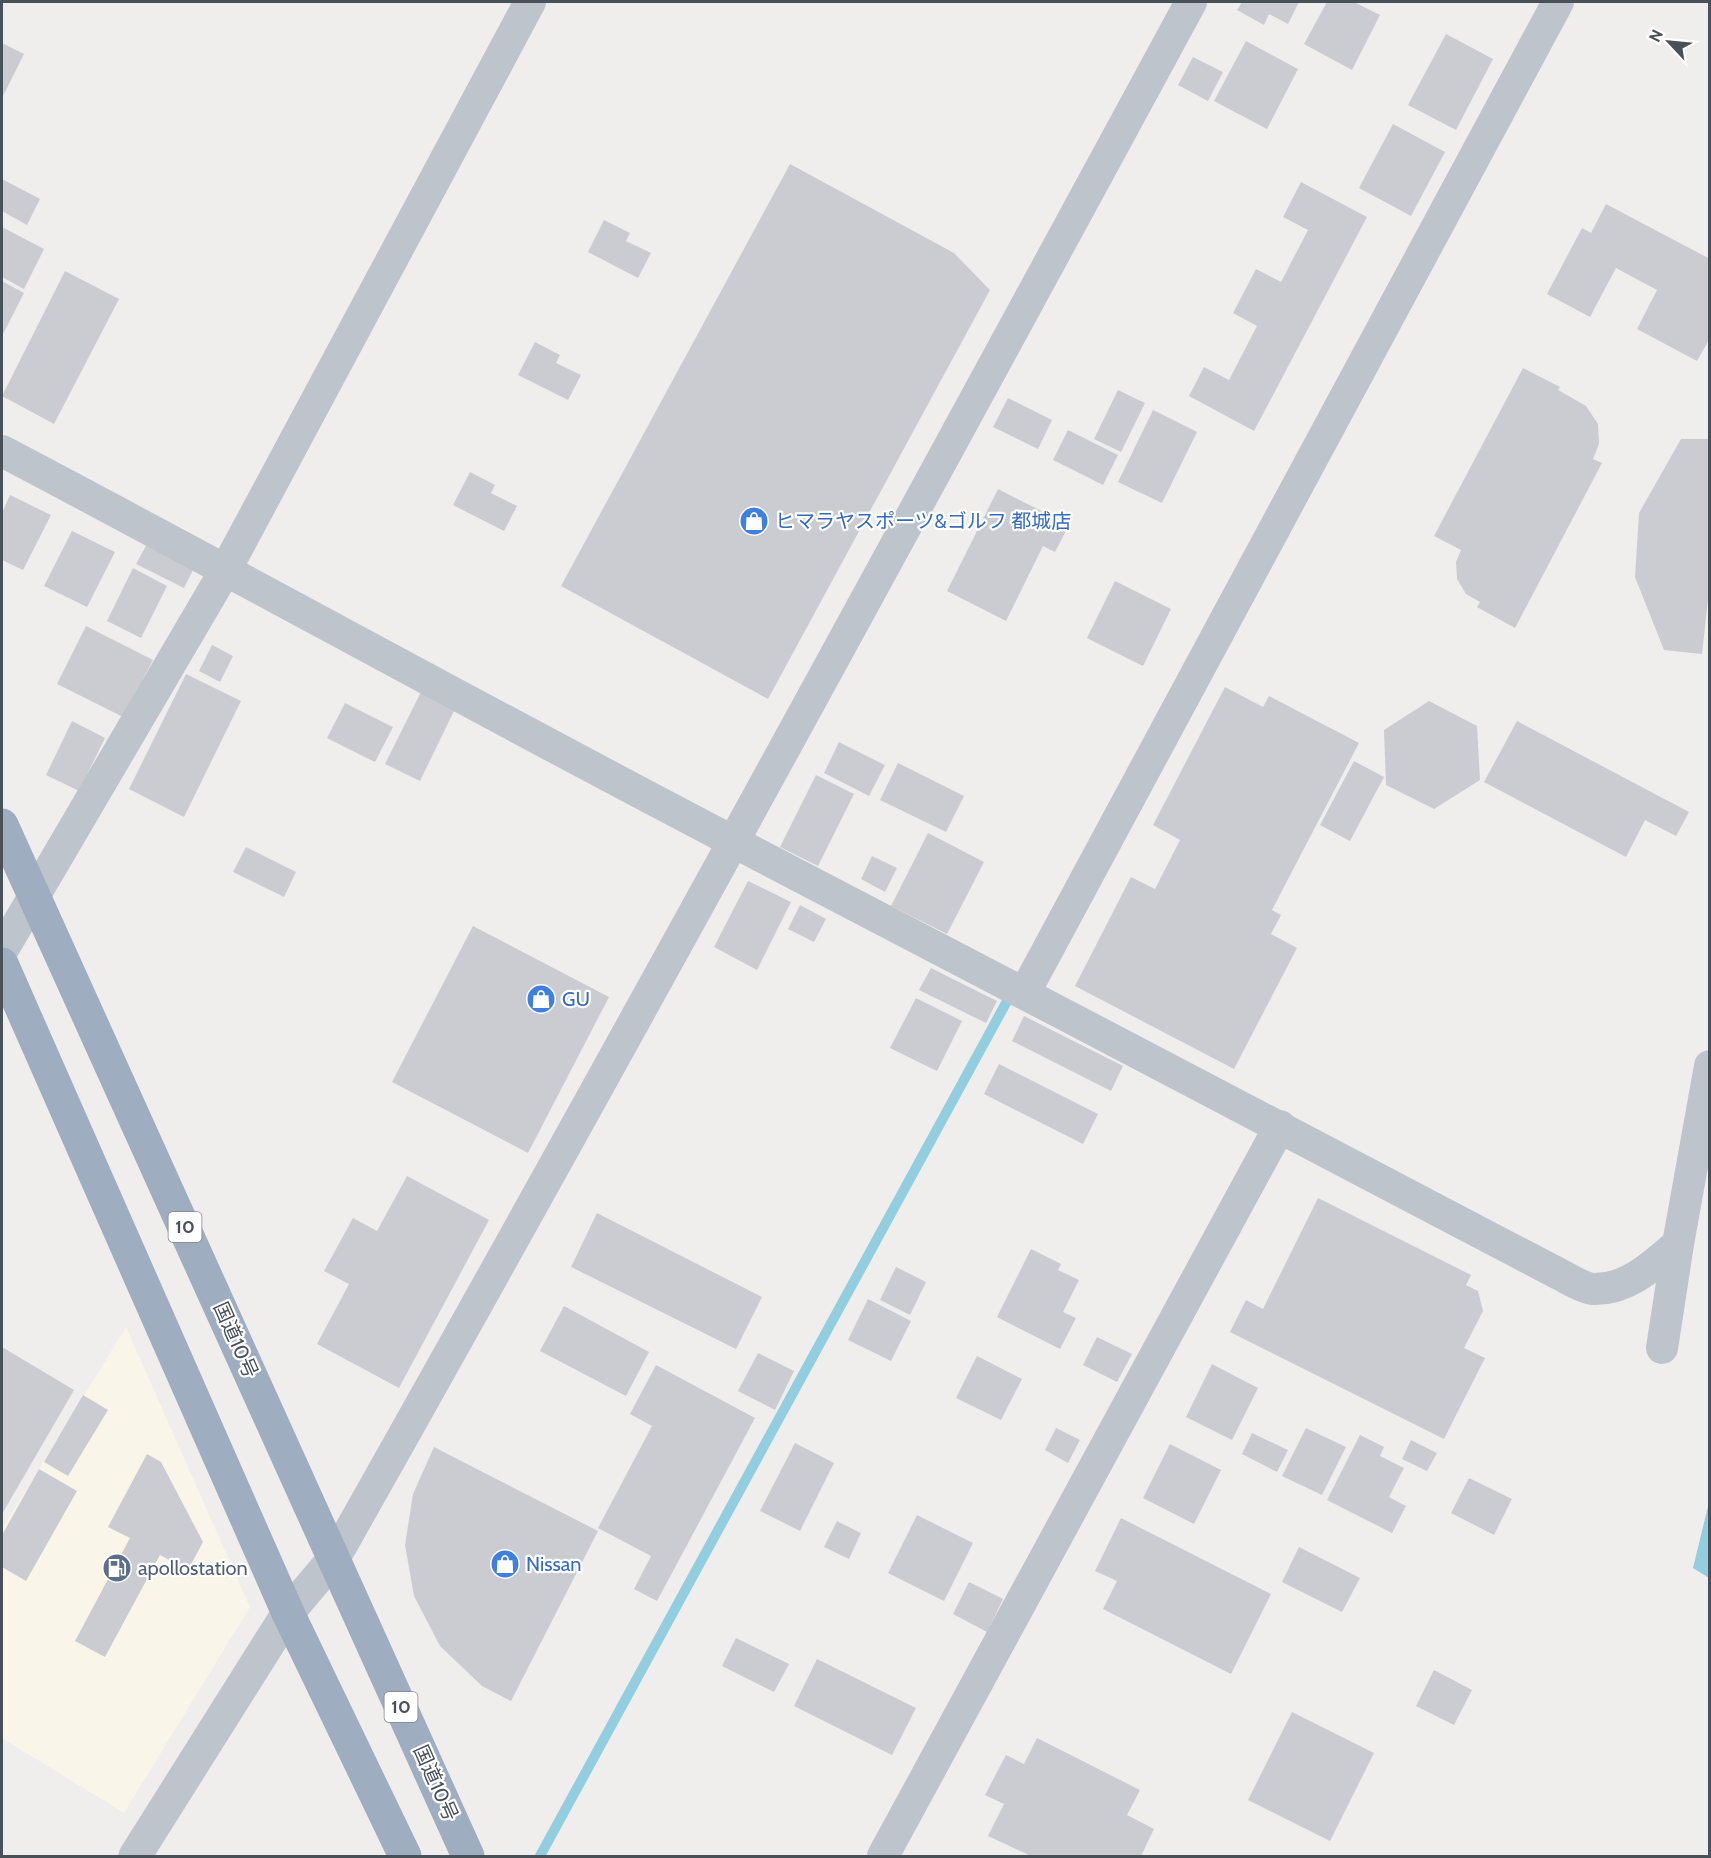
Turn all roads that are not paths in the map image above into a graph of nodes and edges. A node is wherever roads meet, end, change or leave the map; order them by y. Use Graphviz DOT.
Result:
graph roads {
  1 [pos="530,2"];
  2 [pos="1191,2"];
  3 [pos="1558,2"];
  4 [pos="2,451"];
  5 [pos="226,569"];
  6 [pos="2,825"];
  7 [pos="734,843"];
  8 [pos="34,898"];
  9 [pos="2,951"];
  10 [pos="2,964"];
  11 [pos="1025,992"];
  12 [pos="1710,1066"];
  13 [pos="1280,1126"];
  14 [pos="1677,1244"];
  15 [pos="1662,1348"];
  16 [pos="334,1557"];
  17 [pos="288,1612"];
  18 [pos="135,1857"];
  19 [pos="405,1857"];
  20 [pos="468,1857"];
  21 [pos="883,1857"];
  1 -- 5 [label="street"];
  2 -- 7 [label="street"];
  3 -- 11 [label="street"];
  4 -- 5 [label="street"];
  5 -- 7 [label="street"];
  5 -- 8 [label="street"];
  6 -- 8 [label="highway, 国道10号 / 10"];
  7 -- 11 [label="street"];
  7 -- 16 [label="street"];
  8 -- 9 [label="street"];
  8 -- 16 [label="highway, 国道10号 / 10"];
  10 -- 17 [label="highway"];
  11 -- 13 [label="street"];
  12 -- 14 [label="street"];
  13 -- 14 [label="street"];
  13 -- 21 [label="street"];
  14 -- 15 [label="street"];
  16 -- 17 [label="street"];
  16 -- 20 [label="highway, 国道10号 / 10"];
  17 -- 18 [label="street"];
  17 -- 19 [label="highway"];
}
